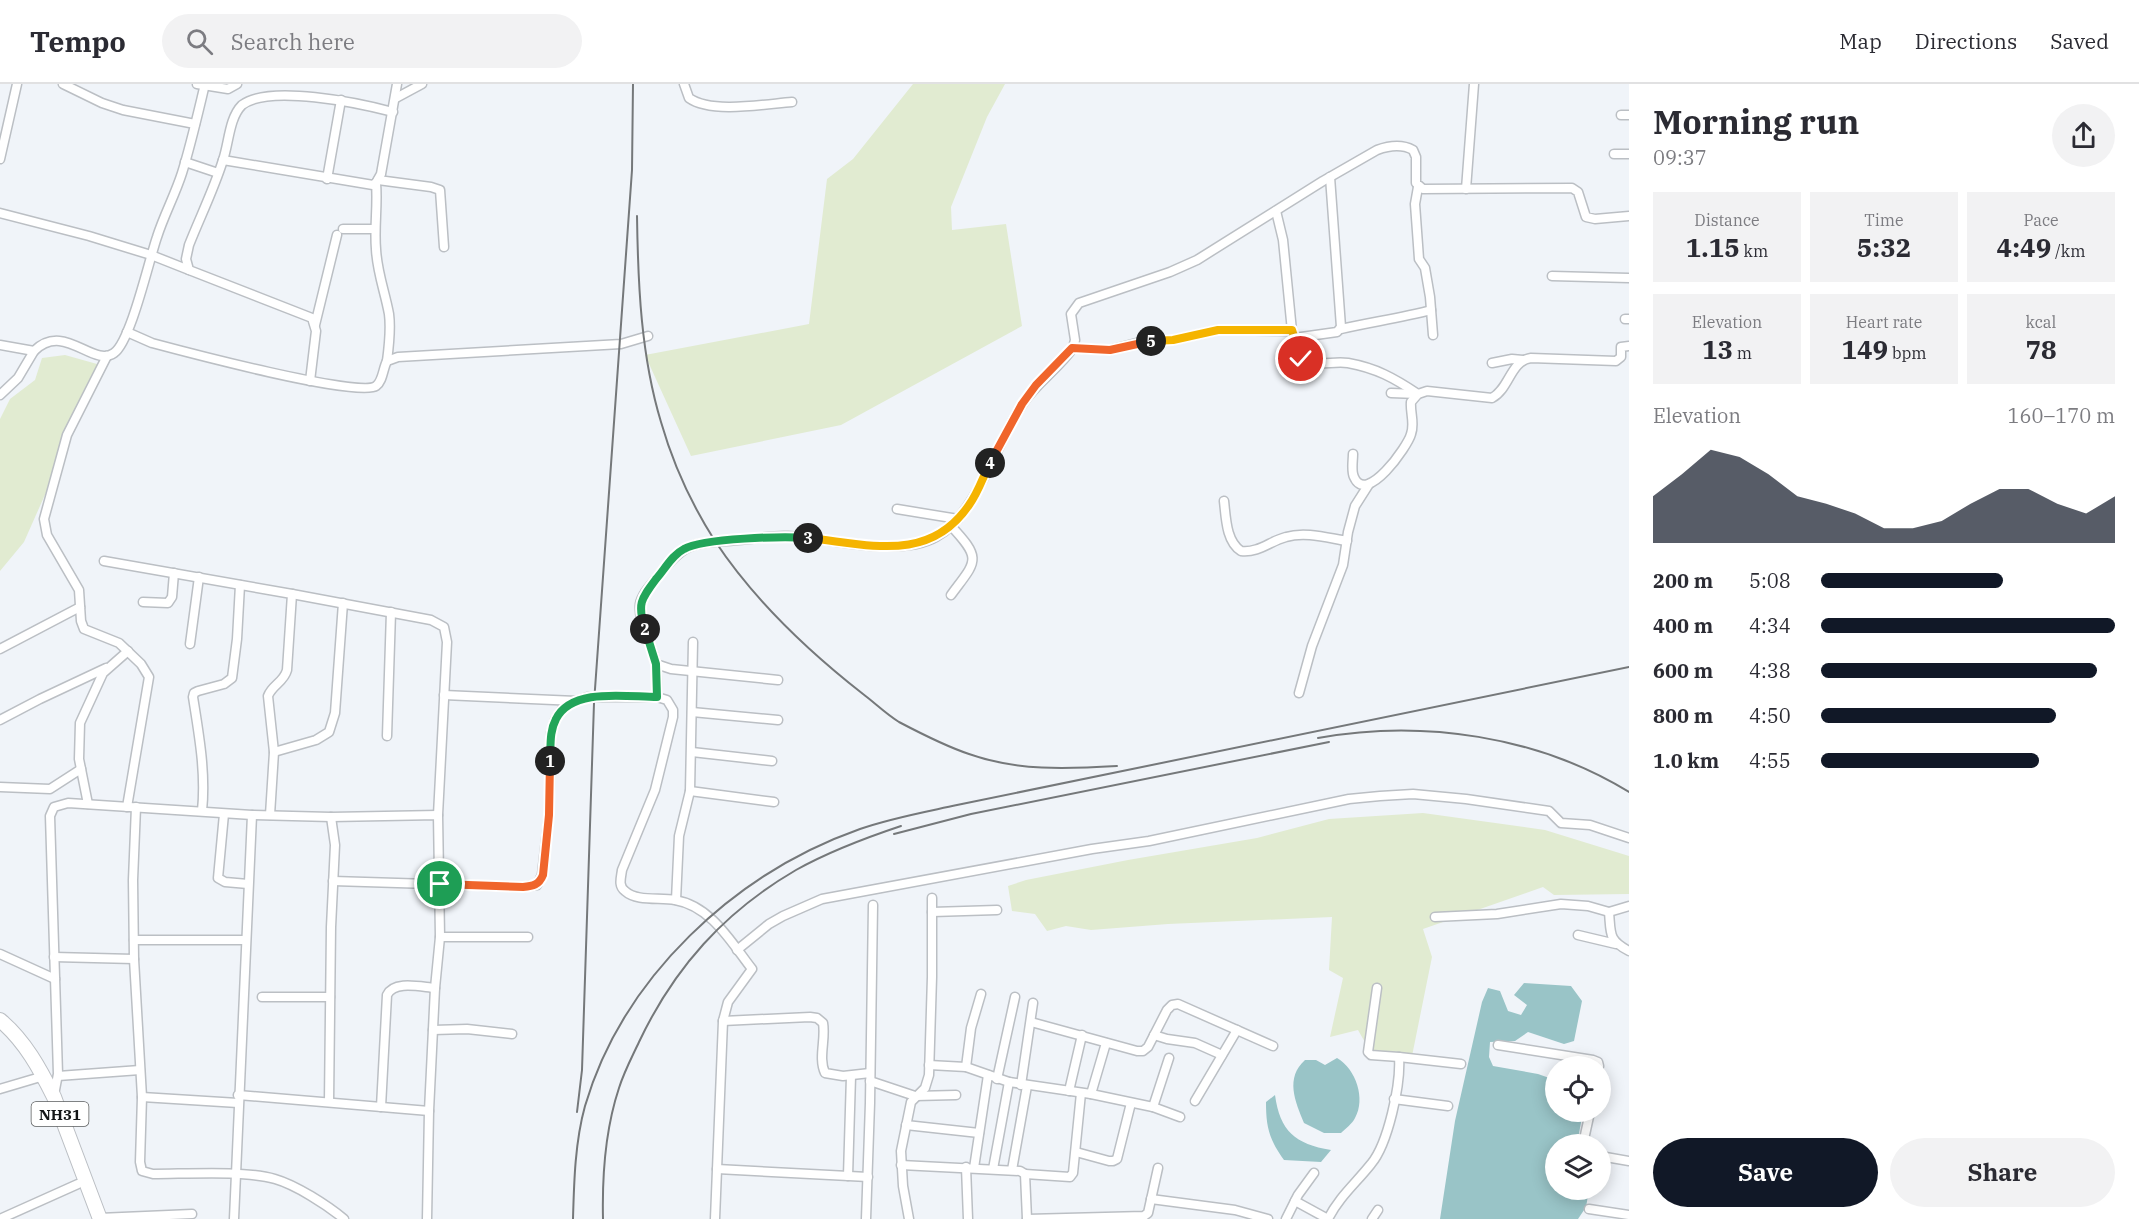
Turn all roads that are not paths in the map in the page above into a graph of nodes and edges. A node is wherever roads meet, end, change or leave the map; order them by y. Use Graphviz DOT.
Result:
graph roads {
  1 [pos="17,84"];
  2 [pos="63,84"];
  3 [pos="237,84"];
  4 [pos="260,84"];
  5 [pos="397,84"];
  6 [pos="422,84"];
  7 [pos="684,84"];
  8 [pos="1474,84"];
  9 [pos="202,85"];
  10 [pos="267,93"];
  11 [pos="396,98"];
  12 [pos="341,100"];
  13 [pos="792,102"];
  14 [pos="393,112"];
  15 [pos="195,124"];
  16 [pos="1614,154"];
  17 [pos="1629,154"];
  18 [pos="0,159"];
  19 [pos="223,160"];
  20 [pos="185,162"];
  21 [pos="218,173"];
  22 [pos="1330,177"];
  23 [pos="327,179"];
  24 [pos="377,182"];
  25 [pos="1418,187"];
  26 [pos="1466,189"];
  27 [pos="1276,211"];
  28 [pos="0,213"];
  29 [pos="1629,216"];
  30 [pos="375,229"];
  31 [pos="444,247"];
  32 [pos="151,255"];
  33 [pos="189,270"];
  34 [pos="1552,276"];
  35 [pos="1629,278"];
  36 [pos="1431,310"];
  37 [pos="315,325"];
  38 [pos="1341,329"];
  39 [pos="127,333"];
  40 [pos="1293,334"];
  41 [pos="1433,335"];
  42 [pos="648,336"];
  43 [pos="0,345"];
  44 [pos="1629,346"];
  45 [pos="1072,348"];
  46 [pos="34,351"];
  47 [pos="107,356"];
  48 [pos="1523,360"];
  49 [pos="387,361"];
  50 [pos="1492,363"];
  51 [pos="310,381"];
  52 [pos="1390,393"];
  53 [pos="1418,394"];
  54 [pos="0,395"];
  55 [pos="1353,454"];
  56 [pos="1369,484"];
  57 [pos="1224,501"];
  58 [pos="897,509"];
  59 [pos="958,519"];
  60 [pos="951,526"];
  61 [pos="1347,541"];
  62 [pos="104,561"];
  63 [pos="174,573"];
  64 [pos="199,577"];
  65 [pos="240,585"];
  66 [pos="292,594"];
  67 [pos="951,595"];
  68 [pos="143,602"];
  69 [pos="343,603"];
  70 [pos="80,607"];
  71 [pos="391,612"];
  72 [pos="693,642"];
  73 [pos="190,644"];
  74 [pos="0,650"];
  75 [pos="128,651"];
  76 [pos="656,664"];
  77 [pos="107,668"];
  78 [pos="693,670"];
  79 [pos="778,680"];
  80 [pos="1299,693"];
  81 [pos="444,695"];
  82 [pos="657,697"];
  83 [pos="577,701"];
  84 [pos="692,712"];
  85 [pos="0,720"];
  86 [pos="778,720"];
  87 [pos="387,736"];
  88 [pos="274,752"];
  89 [pos="692,752"];
  90 [pos="772,761"];
  91 [pos="81,769"];
  92 [pos="0,787"];
  93 [pos="690,791"];
  94 [pos="86,798"];
  95 [pos="774,802"];
  96 [pos="130,803"];
  97 [pos="202,811"];
  98 [pos="224,814"];
  99 [pos="252,815"];
  100 [pos="270,815"];
  101 [pos="438,815"];
  102 [pos="331,817"];
  103 [pos="1629,838"];
  104 [pos="333,881"];
  105 [pos="248,884"];
  106 [pos="440,884"];
  107 [pos="932,898"];
  108 [pos="676,900"];
  109 [pos="873,905"];
  110 [pos="1629,906"];
  111 [pos="997,910"];
  112 [pos="932,912"];
  113 [pos="1609,912"];
  114 [pos="1435,917"];
  115 [pos="1578,935"];
  116 [pos="440,937"];
  117 [pos="528,937"];
  118 [pos="134,940"];
  119 [pos="245,940"];
  120 [pos="1616,944"];
  121 [pos="737,950"];
  122 [pos="1629,951"];
  123 [pos="0,954"];
  124 [pos="54,957"];
  125 [pos="134,959"];
  126 [pos="55,979"];
  127 [pos="435,988"];
  128 [pos="1377,988"];
  129 [pos="981,994"];
  130 [pos="262,997"];
  131 [pos="330,997"];
  132 [pos="1015,997"];
  133 [pos="1033,1003"];
  134 [pos="0,1020"];
  135 [pos="723,1021"];
  136 [pos="1031,1022"];
  137 [pos="0,1030"];
  138 [pos="433,1030"];
  139 [pos="1237,1030"];
  140 [pos="512,1034"];
  141 [pos="1082,1035"];
  142 [pos="1154,1035"];
  143 [pos="1106,1043"];
  144 [pos="1498,1045"];
  145 [pos="1273,1046"];
  146 [pos="1221,1055"];
  147 [pos="1568,1056"];
  148 [pos="1399,1057"];
  149 [pos="1169,1058"];
  150 [pos="1461,1064"];
  151 [pos="929,1065"];
  152 [pos="966,1067"];
  153 [pos="140,1070"];
  154 [pos="58,1076"];
  155 [pos="851,1076"];
  156 [pos="870,1077"];
  157 [pos="993,1077"];
  158 [pos="37,1078"];
  159 [pos="1009,1082"];
  160 [pos="1024,1085"];
  161 [pos="0,1089"];
  162 [pos="1069,1091"];
  163 [pos="1081,1093"];
  164 [pos="1091,1094"];
  165 [pos="956,1095"];
  166 [pos="915,1096"];
  167 [pos="54,1097"];
  168 [pos="142,1097"];
  169 [pos="238,1099"];
  170 [pos="1394,1100"];
  171 [pos="1195,1101"];
  172 [pos="330,1102"];
  173 [pos="1131,1102"];
  174 [pos="1449,1106"];
  175 [pos="381,1107"];
  176 [pos="1153,1107"];
  177 [pos="429,1111"];
  178 [pos="1180,1117"];
  179 [pos="906,1125"];
  180 [pos="979,1133"];
  181 [pos="1076,1152"];
  182 [pos="1611,1158"];
  183 [pos="1629,1161"];
  184 [pos="901,1165"];
  185 [pos="970,1168"];
  186 [pos="993,1168"];
  187 [pos="1158,1168"];
  188 [pos="717,1169"];
  189 [pos="1012,1170"];
  190 [pos="1314,1173"];
  191 [pos="1025,1174"];
  192 [pos="235,1175"];
  193 [pos="848,1176"];
  194 [pos="868,1177"];
  195 [pos="78,1184"];
  196 [pos="1151,1199"];
  197 [pos="1295,1201"];
  198 [pos="1589,1209"];
  199 [pos="1235,1210"];
  200 [pos="1378,1210"];
  201 [pos="192,1214"];
  202 [pos="1629,1215"];
  203 [pos="0,1219"];
  204 [pos="92,1219"];
  205 [pos="100,1219"];
  206 [pos="234,1219"];
  207 [pos="344,1219"];
  208 [pos="427,1219"];
  209 [pos="715,1219"];
  210 [pos="866,1219"];
  211 [pos="909,1219"];
  212 [pos="968,1219"];
  213 [pos="1027,1219"];
  214 [pos="1231,1219"];
  215 [pos="1268,1219"];
  216 [pos="1286,1219"];
  217 [pos="1328,1219"];
  218 [pos="1372,1219"];
  1 -- 18 [label="street"];
  2 -- 15 [label="street"];
  3 -- 9 [label="street"];
  4 -- 10 [label="street"];
  5 -- 11 [label="street"];
  6 -- 11 [label="street"];
  7 -- 13 [label="street"];
  8 -- 26 [label="street"];
  9 -- 15 [label="street"];
  10 -- 12 [label="street"];
  10 -- 19 [label="street"];
  11 -- 14 [label="street"];
  12 -- 14 [label="street"];
  12 -- 23 [label="street"];
  14 -- 24 [label="street"];
  15 -- 20 [label="street"];
  16 -- 17 [label="street"];
  19 -- 21 [label="street"];
  19 -- 23 [label="street"];
  20 -- 21 [label="street"];
  20 -- 32 [label="street"];
  21 -- 33 [label="street"];
  22 -- 25 [label="street"];
  22 -- 27 [label="street"];
  22 -- 38 [label="street"];
  23 -- 24 [label="street"];
  24 -- 30 [label="street"];
  24 -- 31 [label="street"];
  25 -- 26 [label="street"];
  25 -- 36 [label="street"];
  26 -- 29 [label="street"];
  27 -- 40 [label="street"];
  27 -- 45 [label="street"];
  28 -- 32 [label="street"];
  30 -- 37 [label="street"];
  30 -- 49 [label="street"];
  32 -- 33 [label="street"];
  32 -- 39 [label="street"];
  33 -- 37 [label="street"];
  34 -- 35 [label="street"];
  36 -- 38 [label="street"];
  36 -- 41 [label="street"];
  37 -- 51 [label="street"];
  38 -- 40 [label="street"];
  39 -- 47 [label="street"];
  39 -- 51 [label="street"];
  40 -- 45 [label="street"];
  40 -- 53 [label="street"];
  42 -- 49 [label="street"];
  43 -- 46 [label="street"];
  44 -- 48 [label="street"];
  45 -- 59 [label="street"];
  46 -- 47 [label="street"];
  46 -- 54 [label="street"];
  47 -- 70 [label="street"];
  48 -- 50 [label="street"];
  48 -- 53 [label="street"];
  49 -- 51 [label="street"];
  52 -- 53 [label="street"];
  53 -- 56 [label="street"];
  55 -- 56 [label="street"];
  56 -- 61 [label="street"];
  57 -- 61 [label="street"];
  58 -- 59 [label="street"];
  59 -- 60 [label="street"];
  60 -- 67 [label="street"];
  60 -- 76 [label="street"];
  61 -- 80 [label="street"];
  62 -- 63 [label="street"];
  63 -- 64 [label="street"];
  63 -- 68 [label="street"];
  64 -- 65 [label="street"];
  64 -- 73 [label="street"];
  65 -- 66 [label="street"];
  65 -- 97 [label="street"];
  66 -- 69 [label="street"];
  66 -- 88 [label="street"];
  69 -- 71 [label="street"];
  69 -- 88 [label="street"];
  70 -- 74 [label="street"];
  70 -- 75 [label="street"];
  71 -- 81 [label="street"];
  71 -- 87 [label="street"];
  72 -- 78 [label="street"];
  75 -- 77 [label="street"];
  75 -- 96 [label="street"];
  76 -- 78 [label="street"];
  76 -- 82 [label="street"];
  77 -- 85 [label="street"];
  77 -- 91 [label="street"];
  78 -- 79 [label="street"];
  78 -- 84 [label="street"];
  81 -- 83 [label="street"];
  81 -- 101 [label="street"];
  82 -- 83 [label="street"];
  82 -- 108 [label="street"];
  83 -- 106 [label="street"];
  84 -- 86 [label="street"];
  84 -- 89 [label="street"];
  88 -- 100 [label="street"];
  89 -- 90 [label="street"];
  89 -- 93 [label="street"];
  91 -- 92 [label="street"];
  91 -- 94 [label="street"];
  93 -- 95 [label="street"];
  93 -- 108 [label="street"];
  94 -- 96 [label="street"];
  94 -- 124 [label="street"];
  96 -- 97 [label="street"];
  96 -- 118 [label="street"];
  97 -- 98 [label="street"];
  98 -- 99 [label="street"];
  98 -- 105 [label="street"];
  99 -- 100 [label="street"];
  99 -- 105 [label="street"];
  100 -- 102 [label="street"];
  101 -- 102 [label="street"];
  101 -- 106 [label="street"];
  102 -- 104 [label="street"];
  103 -- 121 [label="street"];
  104 -- 106 [label="street"];
  104 -- 131 [label="street"];
  105 -- 119 [label="street"];
  106 -- 116 [label="street"];
  107 -- 112 [label="street"];
  108 -- 121 [label="street"];
  109 -- 156 [label="street"];
  110 -- 113 [label="street"];
  111 -- 112 [label="street"];
  112 -- 151 [label="street"];
  113 -- 114 [label="street"];
  113 -- 120 [label="street"];
  115 -- 120 [label="street"];
  116 -- 117 [label="street"];
  116 -- 127 [label="street"];
  118 -- 119 [label="street"];
  118 -- 125 [label="street"];
  119 -- 169 [label="street"];
  120 -- 122 [label="street"];
  121 -- 135 [label="street"];
  123 -- 126 [label="street"];
  124 -- 125 [label="street"];
  124 -- 126 [label="street"];
  125 -- 153 [label="street"];
  126 -- 154 [label="street"];
  127 -- 138 [label="street"];
  127 -- 175 [label="street"];
  128 -- 148 [label="street"];
  129 -- 152 [label="street"];
  130 -- 131 [label="street"];
  131 -- 172 [label="street"];
  132 -- 157 [label="street"];
  133 -- 136 [label="street"];
  134 -- 167 [label="highway, NH31"];
  135 -- 155 [label="street"];
  135 -- 188 [label="street"];
  136 -- 141 [label="street"];
  136 -- 160 [label="street"];
  137 -- 158 [label="highway, NH31"];
  138 -- 140 [label="street"];
  138 -- 177 [label="street"];
  139 -- 142 [label="street"];
  139 -- 145 [label="street"];
  139 -- 146 [label="street"];
  141 -- 143 [label="street"];
  141 -- 162 [label="street"];
  142 -- 143 [label="street"];
  142 -- 146 [label="street"];
  143 -- 164 [label="street"];
  144 -- 147 [label="street"];
  146 -- 171 [label="street"];
  148 -- 150 [label="street"];
  148 -- 170 [label="street"];
  149 -- 176 [label="street"];
  151 -- 152 [label="street"];
  151 -- 166 [label="street"];
  152 -- 157 [label="street"];
  153 -- 154 [label="street"];
  153 -- 168 [label="street"];
  154 -- 167 [label="street"];
  155 -- 156 [label="street"];
  155 -- 193 [label="street"];
  156 -- 166 [label="street"];
  156 -- 194 [label="street"];
  157 -- 159 [label="street"];
  157 -- 180 [label="street"];
  158 -- 161 [label="street"];
  158 -- 195 [label="highway, NH31"];
  159 -- 160 [label="street"];
  159 -- 186 [label="street"];
  160 -- 162 [label="street"];
  160 -- 189 [label="street"];
  162 -- 163 [label="street"];
  163 -- 164 [label="street"];
  163 -- 181 [label="street"];
  164 -- 173 [label="street"];
  165 -- 166 [label="street"];
  166 -- 179 [label="street"];
  167 -- 205 [label="highway, NH31"];
  168 -- 169 [label="street"];
  168 -- 192 [label="street"];
  169 -- 172 [label="street"];
  169 -- 192 [label="street"];
  170 -- 174 [label="street"];
  170 -- 217 [label="street"];
  172 -- 175 [label="street"];
  173 -- 176 [label="street"];
  173 -- 181 [label="street"];
  175 -- 177 [label="street"];
  176 -- 178 [label="street"];
  177 -- 208 [label="street"];
  179 -- 180 [label="street"];
  179 -- 184 [label="street"];
  180 -- 185 [label="street"];
  181 -- 191 [label="street"];
  182 -- 183 [label="street"];
  184 -- 185 [label="street"];
  184 -- 211 [label="street"];
  185 -- 186 [label="street"];
  185 -- 212 [label="street"];
  186 -- 189 [label="street"];
  187 -- 196 [label="street"];
  188 -- 193 [label="street"];
  188 -- 209 [label="street"];
  189 -- 191 [label="street"];
  190 -- 197 [label="street"];
  191 -- 213 [label="street"];
  192 -- 206 [label="street"];
  192 -- 207 [label="street"];
  193 -- 194 [label="street"];
  194 -- 210 [label="street"];
  195 -- 203 [label="street"];
  195 -- 204 [label="highway, NH31"];
  196 -- 199 [label="street"];
  196 -- 213 [label="street"];
  197 -- 216 [label="street"];
  197 -- 217 [label="street"];
  198 -- 202 [label="street"];
  199 -- 214 [label="street"];
  199 -- 215 [label="street"];
  200 -- 218 [label="street"];
  201 -- 205 [label="street"];
}
